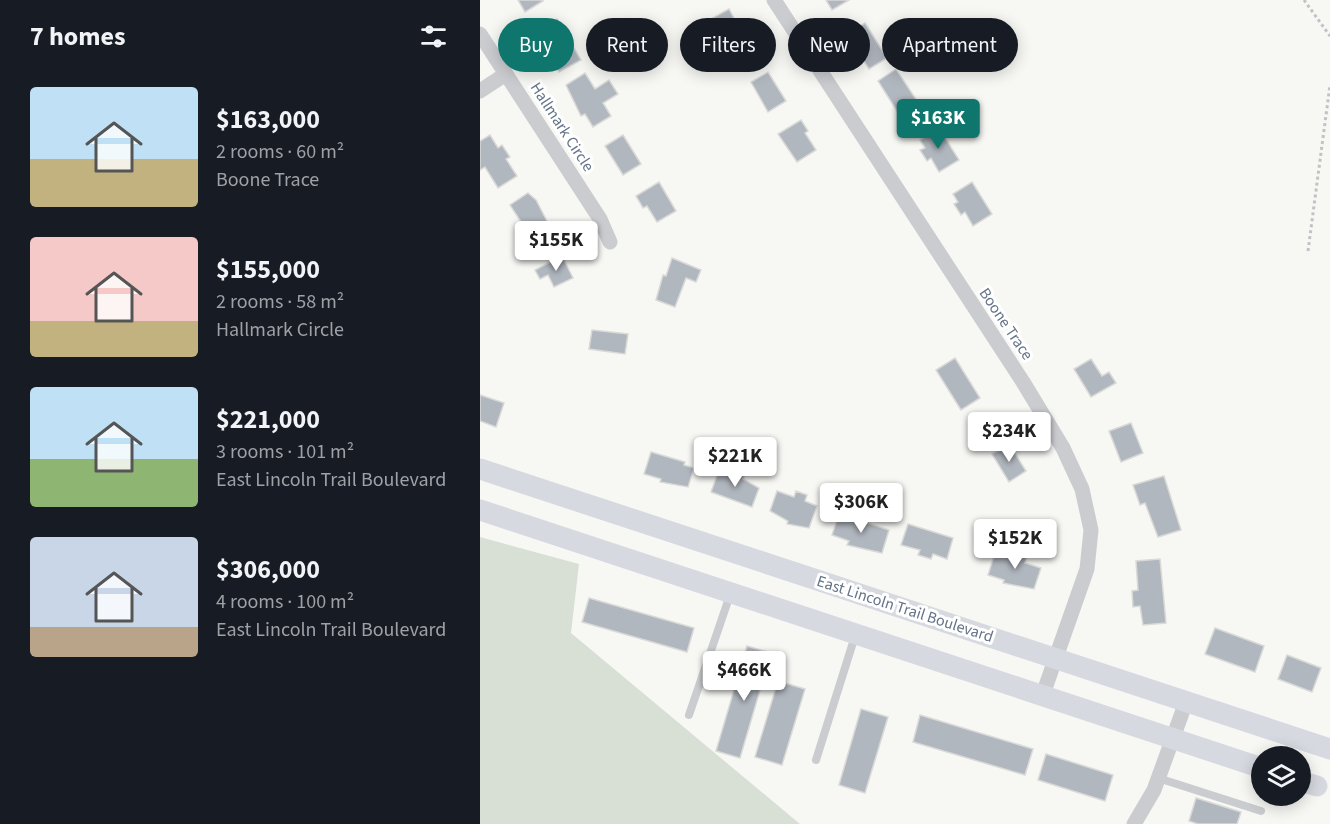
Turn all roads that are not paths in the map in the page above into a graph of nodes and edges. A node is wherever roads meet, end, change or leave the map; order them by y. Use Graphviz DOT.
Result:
graph roads {
  1 [pos="774,0"];
  2 [pos="480,34"];
  3 [pos="506,74"];
  4 [pos="480,91"];
  5 [pos="610,242"];
  6 [pos="480,469"];
  7 [pos="480,510"];
  8 [pos="730,593"];
  9 [pos="855,635"];
  10 [pos="1056,658"];
  11 [pos="1042,697"];
  12 [pos="1186,702"];
  13 [pos="689,715"];
  14 [pos="1172,739"];
  15 [pos="1330,749"];
  16 [pos="816,760"];
  17 [pos="1251,764"];
  18 [pos="1158,778"];
  19 [pos="1261,811"];
  20 [pos="1134,824"];
  1 -- 10 [label="street, Boone Trace"];
  2 -- 3 [label="street, Hallmark Circle"];
  3 -- 4 [label="street"];
  3 -- 5 [label="street, Hallmark Circle"];
  6 -- 10 [label="street, East Lincoln Trail Boulevard"];
  7 -- 8 [label="street"];
  8 -- 9 [label="street"];
  8 -- 13 [label="lane"];
  9 -- 11 [label="street"];
  9 -- 16 [label="lane"];
  10 -- 11 [label="street, Boone Trace"];
  10 -- 12 [label="street, East Lincoln Trail Boulevard"];
  11 -- 14 [label="street"];
  12 -- 14 [label="street"];
  12 -- 15 [label="street, East Lincoln Trail Boulevard"];
  14 -- 17 [label="street"];
  14 -- 18 [label="street"];
  18 -- 19 [label="lane"];
  18 -- 20 [label="street"];
}
